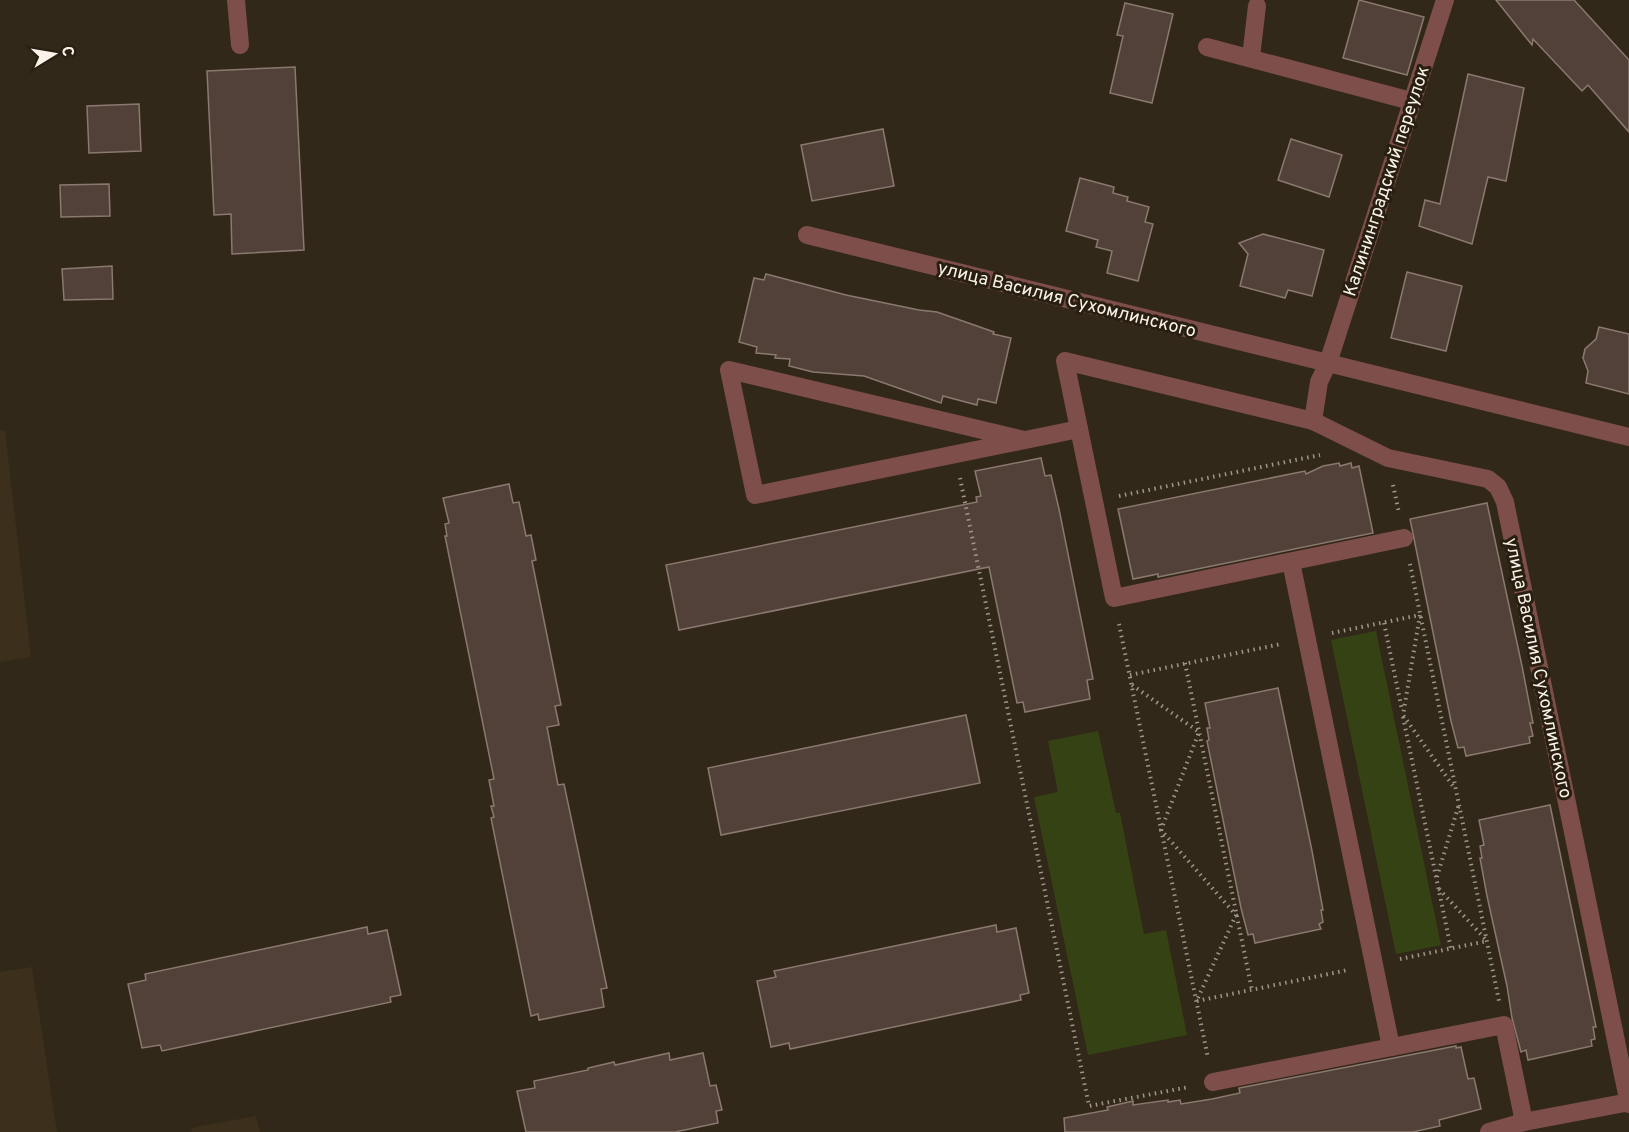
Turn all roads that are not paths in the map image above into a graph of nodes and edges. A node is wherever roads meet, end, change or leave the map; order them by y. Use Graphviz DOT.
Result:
graph roads {
  1 [pos="236,0"];
  2 [pos="1445,0"];
  3 [pos="1257,6"];
  4 [pos="240,45"];
  5 [pos="1207,47"];
  6 [pos="1251,57"];
  7 [pos="1411,101"];
  8 [pos="807,235"];
  9 [pos="1328,363"];
  10 [pos="1313,421"];
  11 [pos="1078,429"];
  12 [pos="1629,437"];
  13 [pos="1024,440"];
  14 [pos="1404,538"];
  15 [pos="1291,562"];
  16 [pos="1391,1047"];
  17 [pos="1213,1082"];
  18 [pos="1629,1103"];
  19 [pos="1524,1122"];
  20 [pos="1489,1132"];
  1 -- 4 [label="street"];
  2 -- 7 [label="street, Калининградский переулок"];
  3 -- 6 [label="street"];
  5 -- 6 [label="street"];
  6 -- 7 [label="street"];
  7 -- 9 [label="street, Калининградский переулок"];
  8 -- 9 [label="street, улица Василия Сухомлинского"];
  9 -- 10 [label="street"];
  9 -- 12 [label="street, улица Василия Сухомлинского"];
  10 -- 11 [label="street, улица Василия Сухомлинского"];
  10 -- 18 [label="street, улица Василия Сухомлинского"];
  11 -- 13 [label="street"];
  11 -- 15 [label="street"];
  13 -- 13 [label="street"];
  14 -- 15 [label="street"];
  15 -- 16 [label="street"];
  16 -- 17 [label="street"];
  16 -- 19 [label="street"];
  18 -- 19 [label="street"];
  19 -- 20 [label="street"];
}
